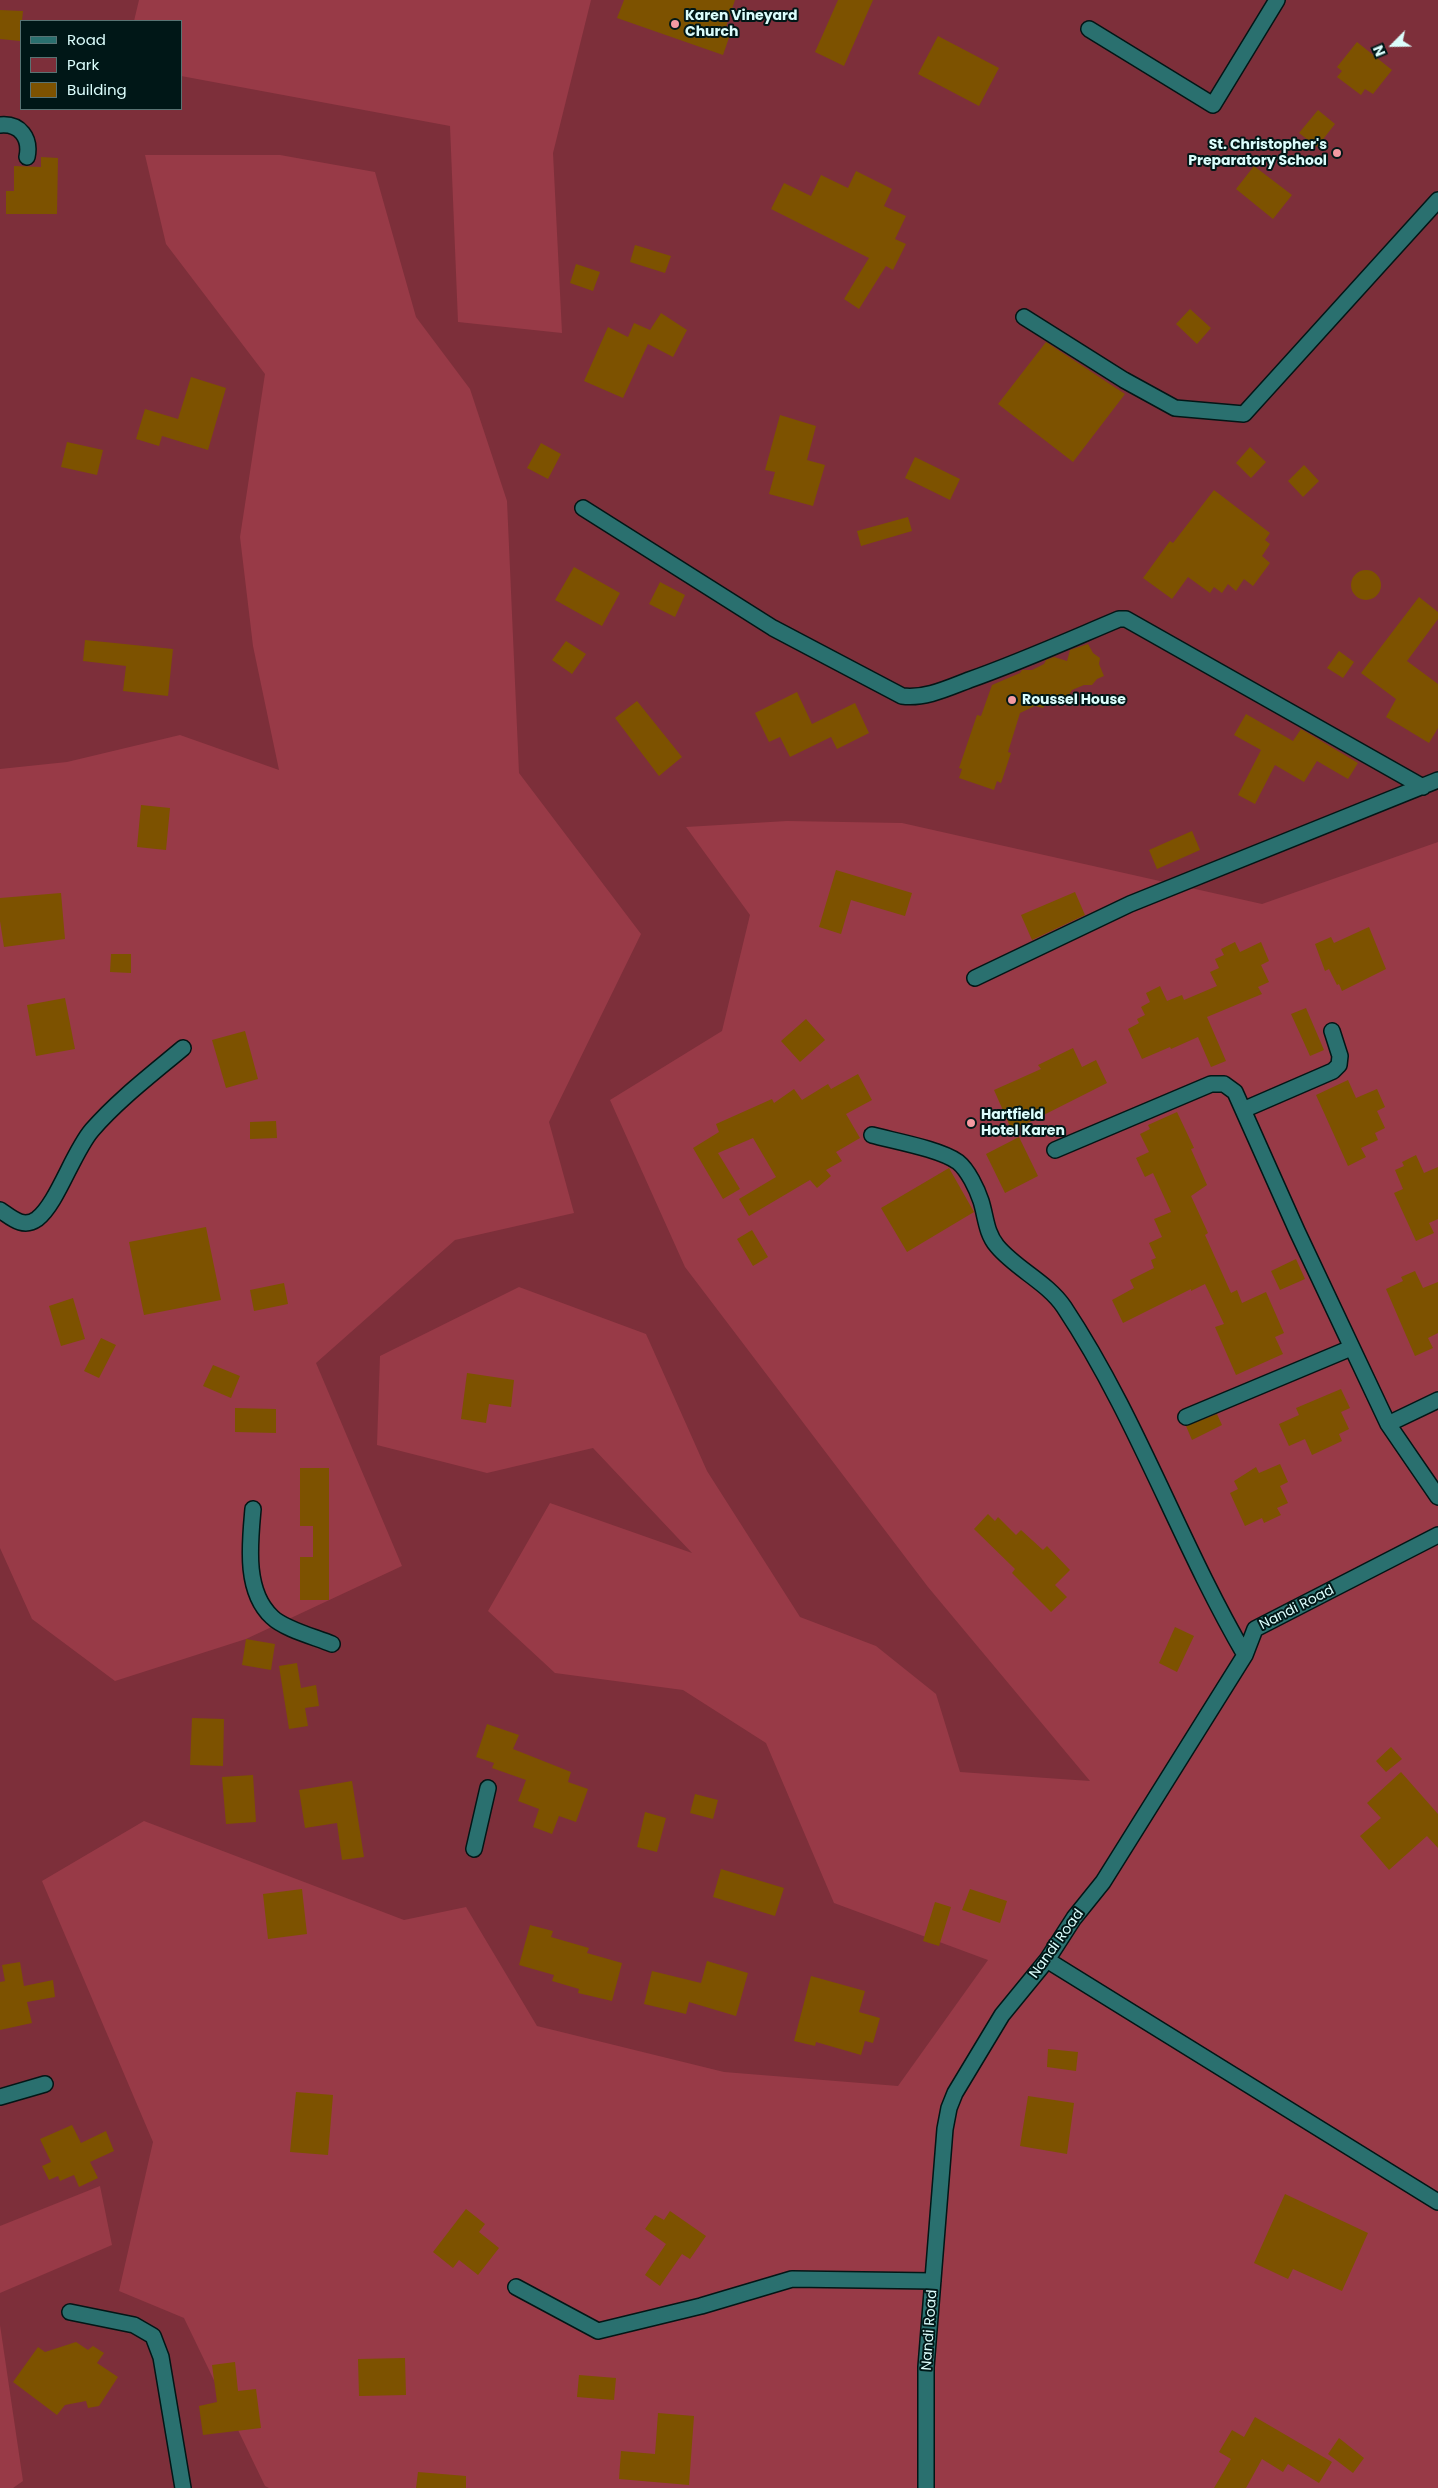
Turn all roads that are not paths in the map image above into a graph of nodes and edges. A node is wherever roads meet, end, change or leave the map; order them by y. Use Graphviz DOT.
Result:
graph roads {
  1 [pos="1277,0"];
  2 [pos="1089,29"];
  3 [pos="0,125"];
  4 [pos="27,157"];
  5 [pos="1438,200"];
  6 [pos="1024,317"];
  7 [pos="583,508"];
  8 [pos="1438,780"];
  9 [pos="1423,787"];
  10 [pos="975,978"];
  11 [pos="1332,1031"];
  12 [pos="183,1048"];
  13 [pos="1243,1110"];
  14 [pos="872,1135"];
  15 [pos="1055,1150"];
  16 [pos="0,1210"];
  17 [pos="1351,1348"];
  18 [pos="1438,1400"];
  19 [pos="1186,1417"];
  20 [pos="1388,1424"];
  21 [pos="1438,1497"];
  22 [pos="253,1509"];
  23 [pos="1438,1535"];
  24 [pos="332,1644"];
  25 [pos="1246,1655"];
  26 [pos="488,1788"];
  27 [pos="474,1849"];
  28 [pos="1047,1960"];
  29 [pos="45,2084"];
  30 [pos="0,2097"];
  31 [pos="1438,2202"];
  32 [pos="933,2281"];
  33 [pos="516,2287"];
  34 [pos="70,2312"];
  35 [pos="183,2488"];
  36 [pos="926,2488"];
  1 -- 2 [label="street"];
  3 -- 4 [label="street"];
  5 -- 6 [label="street"];
  7 -- 9 [label="street"];
  8 -- 9 [label="street"];
  9 -- 10 [label="street"];
  11 -- 13 [label="street"];
  12 -- 16 [label="street"];
  13 -- 15 [label="street"];
  13 -- 17 [label="street"];
  14 -- 25 [label="street"];
  17 -- 19 [label="street"];
  17 -- 20 [label="street"];
  18 -- 20 [label="street"];
  20 -- 21 [label="street"];
  22 -- 24 [label="street"];
  23 -- 25 [label="street, Nandi Road"];
  25 -- 28 [label="street, Nandi Road"];
  26 -- 27 [label="street"];
  28 -- 31 [label="street"];
  28 -- 32 [label="street, Nandi Road"];
  29 -- 30 [label="street"];
  32 -- 33 [label="street"];
  32 -- 36 [label="street, Nandi Road"];
  34 -- 35 [label="street"];
}
